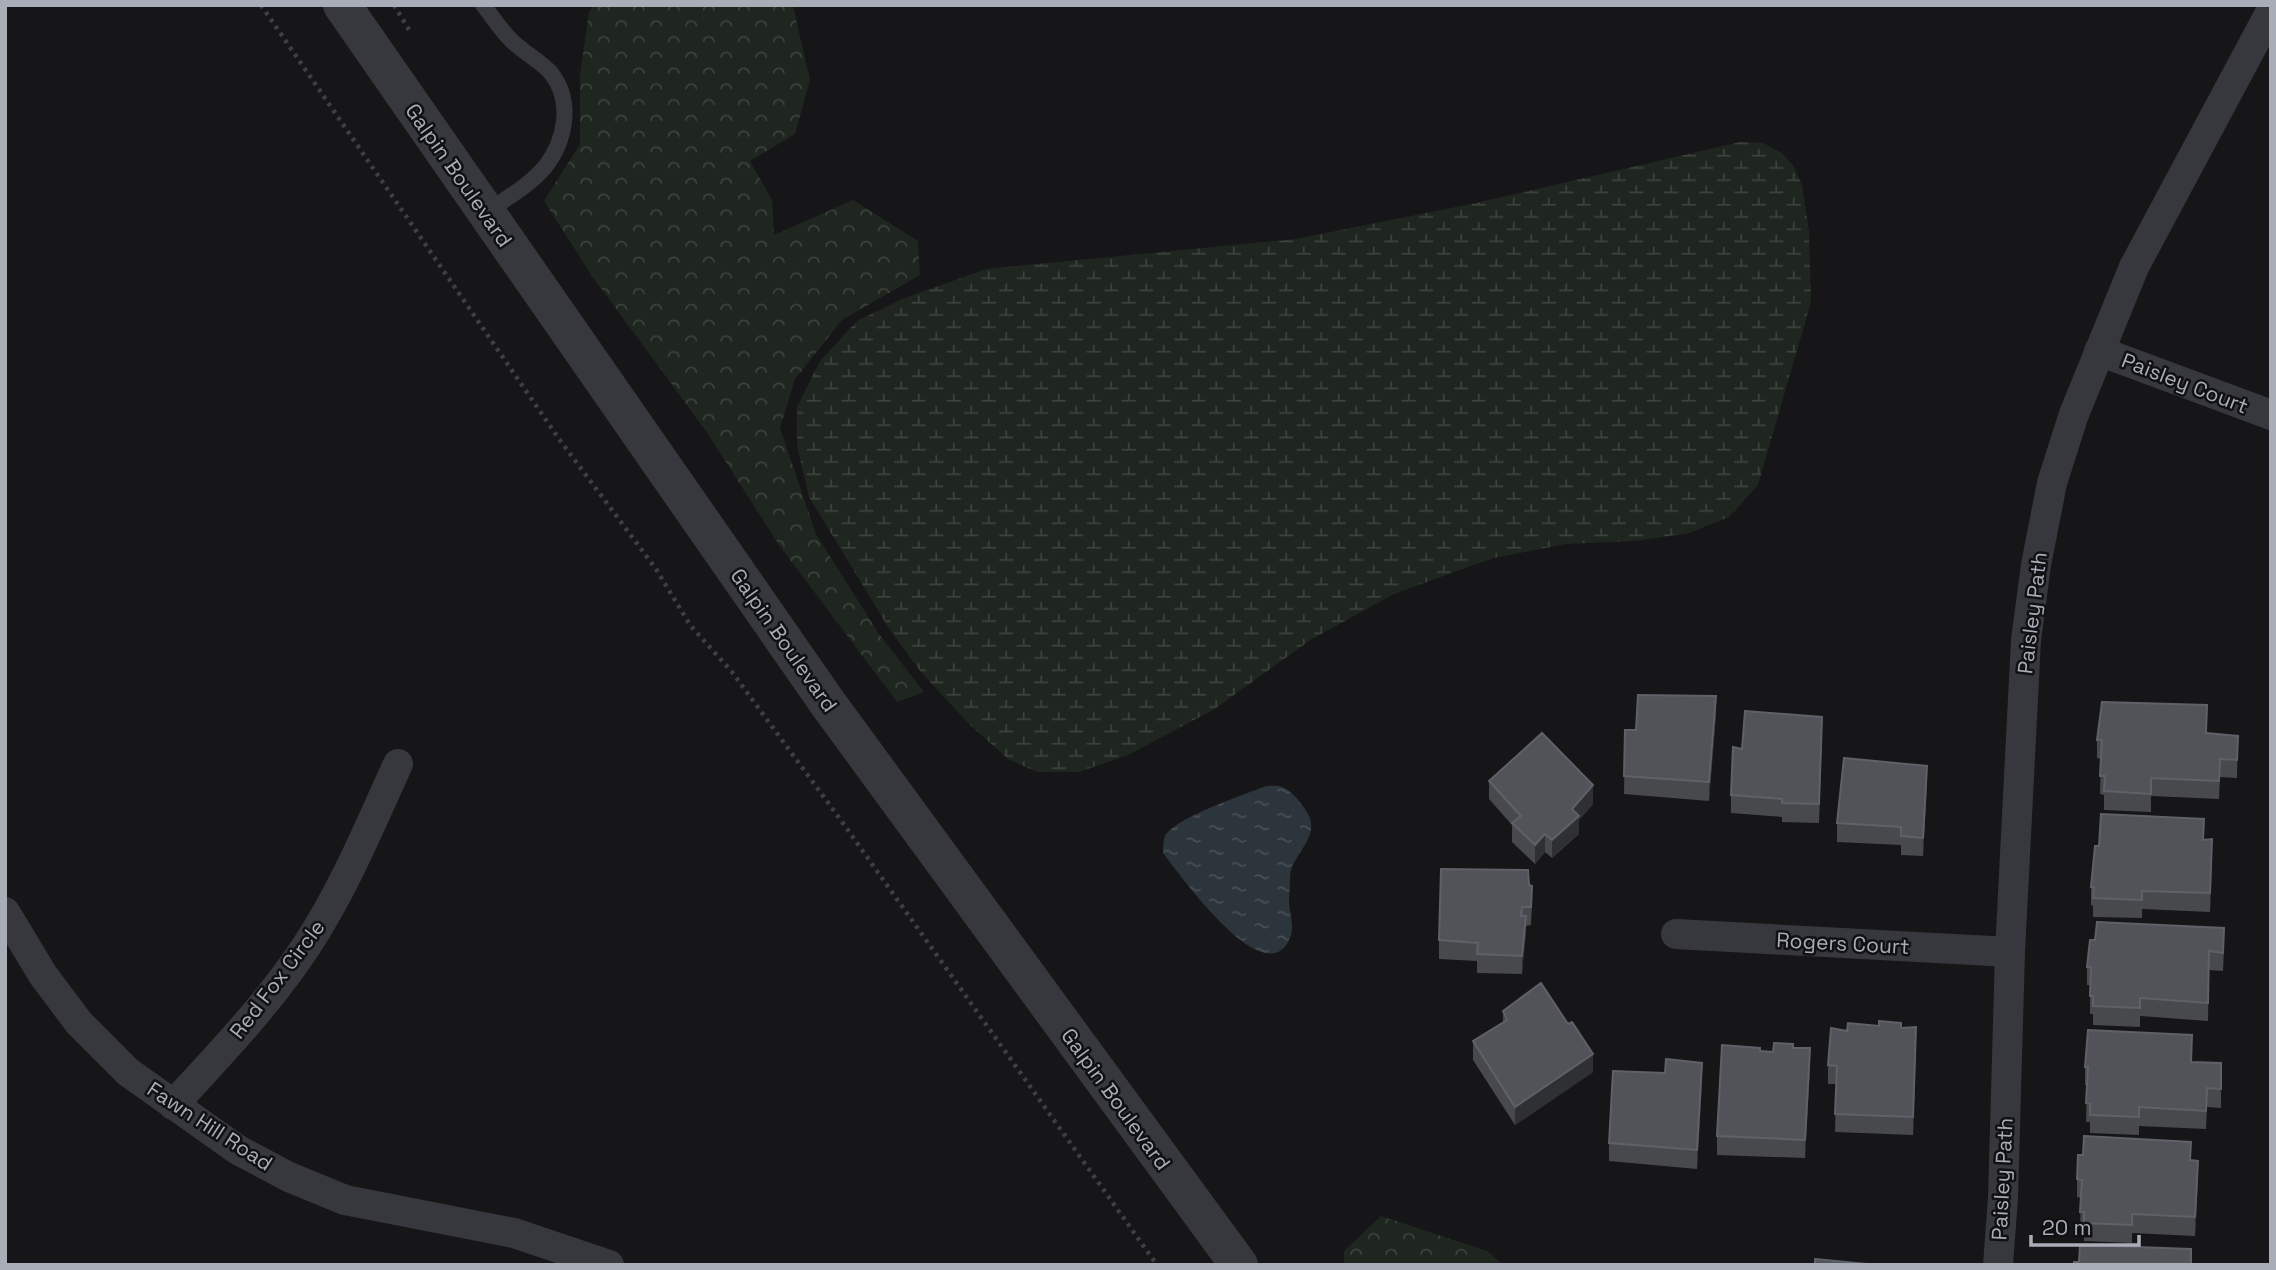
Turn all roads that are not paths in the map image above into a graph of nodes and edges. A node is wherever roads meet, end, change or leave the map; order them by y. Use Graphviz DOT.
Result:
graph roads {
  1 [pos="342,5"];
  2 [pos="484,5"];
  3 [pos="2271,11"];
  4 [pos="485,213"];
  5 [pos="2099,351"];
  6 [pos="2271,415"];
  7 [pos="398,764"];
  8 [pos="5,912"];
  9 [pos="1676,934"];
  10 [pos="2010,952"];
  11 [pos="173,1105"];
  12 [pos="609,1265"];
  13 [pos="1239,1265"];
  14 [pos="1998,1265"];
  1 -- 4 [label="street, Galpin Boulevard"];
  2 -- 4 [label="lane"];
  3 -- 5 [label="street, Paisley Path"];
  4 -- 13 [label="street, Galpin Boulevard"];
  5 -- 6 [label="street, Paisley Court"];
  5 -- 10 [label="street, Paisley Path"];
  7 -- 11 [label="street, Red Fox Circle"];
  8 -- 11 [label="street, Fawn Hill Road"];
  9 -- 10 [label="street, Rogers Court"];
  10 -- 14 [label="street, Paisley Path"];
  11 -- 12 [label="street, Fawn Hill Road"];
}
